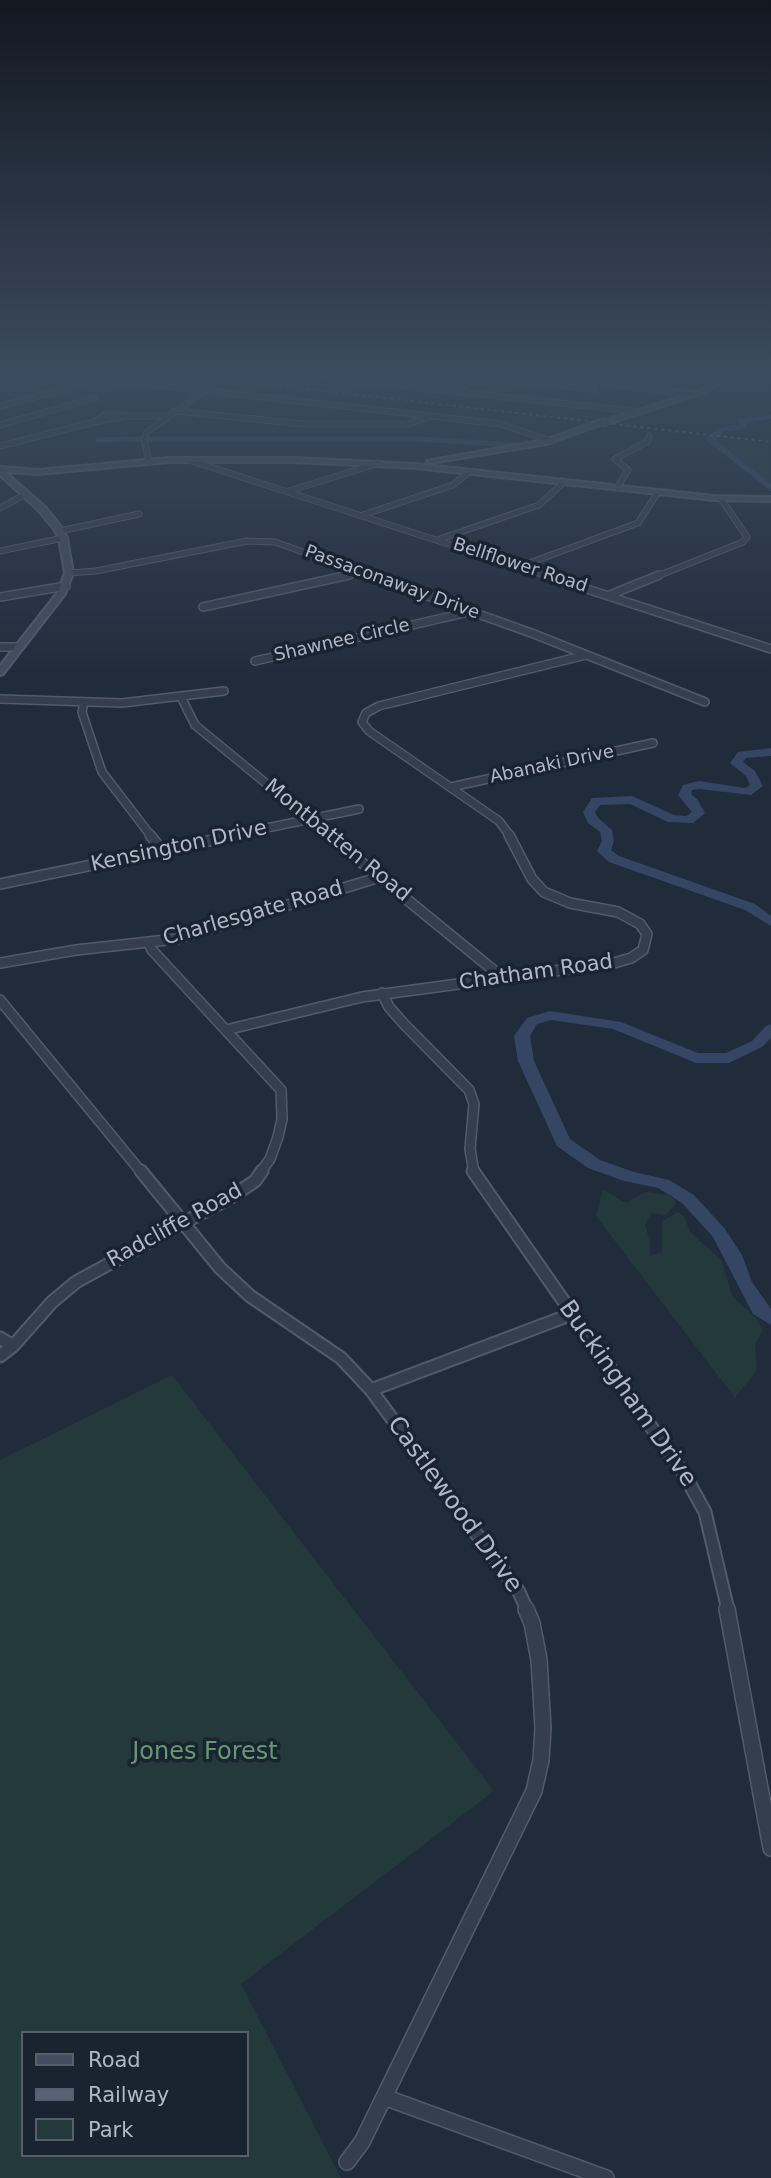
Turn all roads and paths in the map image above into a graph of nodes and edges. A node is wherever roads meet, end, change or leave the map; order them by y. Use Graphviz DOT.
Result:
graph roads {
  1 [pos="10,479"];
  2 [pos="20,479"];
  3 [pos="247,479"];
  4 [pos="330,479"];
  5 [pos="461,479"];
  6 [pos="532,479"];
  7 [pos="623,479"];
  8 [pos="13,481"];
  9 [pos="0,482"];
  10 [pos="564,482"];
  11 [pos="617,488"];
  12 [pos="289,492"];
  13 [pos="658,492"];
  14 [pos="24,495"];
  15 [pos="722,499"];
  16 [pos="771,499"];
  17 [pos="0,508"];
  18 [pos="139,514"];
  19 [pos="362,515"];
  20 [pos="62,534"];
  21 [pos="439,540"];
  22 [pos="0,551"];
  23 [pos="520,566"];
  24 [pos="69,573"];
  25 [pos="362,573"];
  26 [pos="66,586"];
  27 [pos="610,595"];
  28 [pos="0,597"];
  29 [pos="203,607"];
  30 [pos="471,612"];
  31 [pos="0,647"];
  32 [pos="19,647"];
  33 [pos="771,649"];
  34 [pos="586,655"];
  35 [pos="255,661"];
  36 [pos="0,672"];
  37 [pos="224,691"];
  38 [pos="181,697"];
  39 [pos="0,699"];
  40 [pos="84,702"];
  41 [pos="705,702"];
  42 [pos="653,743"];
  43 [pos="451,787"];
  44 [pos="359,809"];
  45 [pos="310,819"];
  46 [pos="162,850"];
  47 [pos="380,877"];
  48 [pos="0,884"];
  49 [pos="149,943"];
  50 [pos="0,963"];
  51 [pos="503,978"];
  52 [pos="382,993"];
  53 [pos="0,1000"];
  54 [pos="226,1030"];
  55 [pos="182,1224"];
  56 [pos="572,1314"];
  57 [pos="0,1338"];
  58 [pos="13,1346"];
  59 [pos="0,1356"];
  60 [pos="371,1390"];
  61 [pos="771,1848"];
  62 [pos="384,2097"];
  63 [pos="347,2162"];
  64 [pos="606,2178"];
  1 -- 8 [label="street"];
  2 -- 8 [label="street"];
  3 -- 12 [label="street, Bellflower Road"];
  4 -- 12 [label="street"];
  5 -- 19 [label="street"];
  6 -- 10 [label="street"];
  7 -- 11 [label="street"];
  8 -- 9 [label="street"];
  8 -- 14 [label="street"];
  10 -- 11 [label="street"];
  10 -- 21 [label="street"];
  11 -- 13 [label="street"];
  12 -- 19 [label="street, Bellflower Road"];
  13 -- 15 [label="street"];
  13 -- 23 [label="street"];
  14 -- 17 [label="street"];
  14 -- 20 [label="street"];
  15 -- 16 [label="street"];
  15 -- 27 [label="street"];
  18 -- 20 [label="street"];
  19 -- 21 [label="street, Bellflower Road"];
  20 -- 22 [label="street"];
  20 -- 24 [label="street"];
  21 -- 23 [label="street, Bellflower Road"];
  23 -- 27 [label="street, Bellflower Road"];
  24 -- 25 [label="street, Passaconaway Drive"];
  24 -- 26 [label="street"];
  25 -- 29 [label="street"];
  25 -- 30 [label="street, Passaconaway Drive"];
  26 -- 28 [label="street"];
  26 -- 32 [label="street"];
  27 -- 33 [label="street, Bellflower Road"];
  30 -- 34 [label="street, Passaconaway Drive"];
  30 -- 35 [label="street, Shawnee Circle"];
  31 -- 32 [label="street"];
  32 -- 36 [label="street"];
  34 -- 41 [label="street, Passaconaway Drive"];
  34 -- 43 [label="street, Chatham Road"];
  37 -- 38 [label="street"];
  38 -- 40 [label="street"];
  38 -- 45 [label="street, Montbatten Road"];
  39 -- 40 [label="street"];
  40 -- 46 [label="street"];
  42 -- 43 [label="street, Abanaki Drive"];
  43 -- 51 [label="street, Chatham Road"];
  44 -- 45 [label="street, Kensington Drive"];
  45 -- 46 [label="street, Kensington Drive"];
  45 -- 47 [label="street, Montbatten Road"];
  46 -- 48 [label="street, Kensington Drive"];
  47 -- 49 [label="street, Charlesgate Road"];
  47 -- 51 [label="street, Montbatten Road"];
  49 -- 50 [label="street, Charlesgate Road"];
  49 -- 54 [label="street, Radcliffe Road"];
  51 -- 52 [label="street, Chatham Road"];
  52 -- 54 [label="street, Chatham Road"];
  52 -- 56 [label="street, Buckingham Drive"];
  53 -- 55 [label="street, Castlewood Drive"];
  54 -- 55 [label="street, Radcliffe Road"];
  55 -- 58 [label="street, Radcliffe Road"];
  55 -- 60 [label="street, Castlewood Drive"];
  56 -- 60 [label="street"];
  56 -- 61 [label="street, Buckingham Drive"];
  57 -- 58 [label="street"];
  58 -- 59 [label="street, Radcliffe Road"];
  60 -- 62 [label="street, Castlewood Drive"];
  62 -- 63 [label="street, Castlewood Drive"];
  62 -- 64 [label="street"];
}
